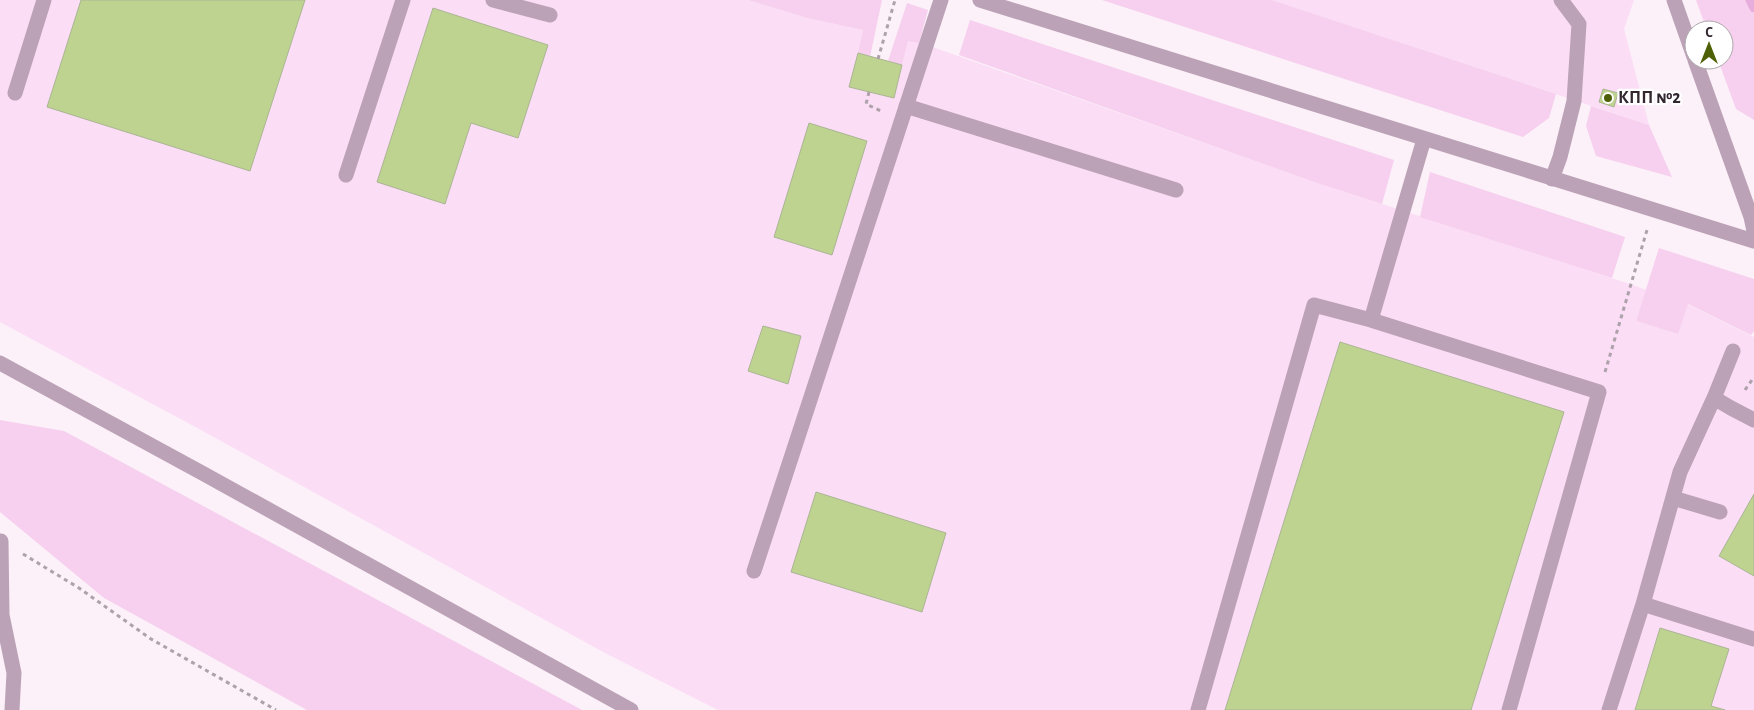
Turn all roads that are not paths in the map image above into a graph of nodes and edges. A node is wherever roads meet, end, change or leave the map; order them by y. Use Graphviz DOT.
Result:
graph roads {
  1 [pos="44,0"];
  2 [pos="402,0"];
  3 [pos="493,0"];
  4 [pos="940,0"];
  5 [pos="980,0"];
  6 [pos="1560,0"];
  7 [pos="1674,0"];
  8 [pos="550,15"];
  9 [pos="1684,28"];
  10 [pos="1699,70"];
  11 [pos="14,93"];
  12 [pos="906,106"];
  13 [pos="1424,139"];
  14 [pos="346,175"];
  15 [pos="1552,179"];
  16 [pos="1176,190"];
  17 [pos="1754,231"];
  18 [pos="1754,241"];
  19 [pos="1371,320"];
  20 [pos="1733,351"];
  21 [pos="0,363"];
  22 [pos="1714,398"];
  23 [pos="1754,420"];
  24 [pos="1673,498"];
  25 [pos="1720,512"];
  26 [pos="1,541"];
  27 [pos="754,571"];
  28 [pos="1643,604"];
  29 [pos="1754,639"];
  30 [pos="12,710"];
  31 [pos="631,710"];
  32 [pos="1198,710"];
  33 [pos="1509,710"];
  34 [pos="1609,710"];
  1 -- 11 [label="lane"];
  2 -- 14 [label="lane"];
  3 -- 8 [label="lane"];
  4 -- 12 [label="lane"];
  5 -- 13 [label="lane"];
  6 -- 15 [label="lane"];
  7 -- 9 [label="lane"];
  10 -- 17 [label="lane"];
  12 -- 16 [label="lane"];
  12 -- 27 [label="lane"];
  13 -- 15 [label="lane"];
  13 -- 19 [label="lane"];
  15 -- 18 [label="lane"];
  19 -- 32 [label="lane"];
  19 -- 33 [label="lane"];
  20 -- 22 [label="lane"];
  21 -- 31 [label="lane"];
  22 -- 23 [label="lane"];
  22 -- 24 [label="lane"];
  24 -- 25 [label="lane"];
  24 -- 28 [label="lane"];
  26 -- 30 [label="lane"];
  28 -- 29 [label="lane"];
  28 -- 34 [label="lane"];
}
